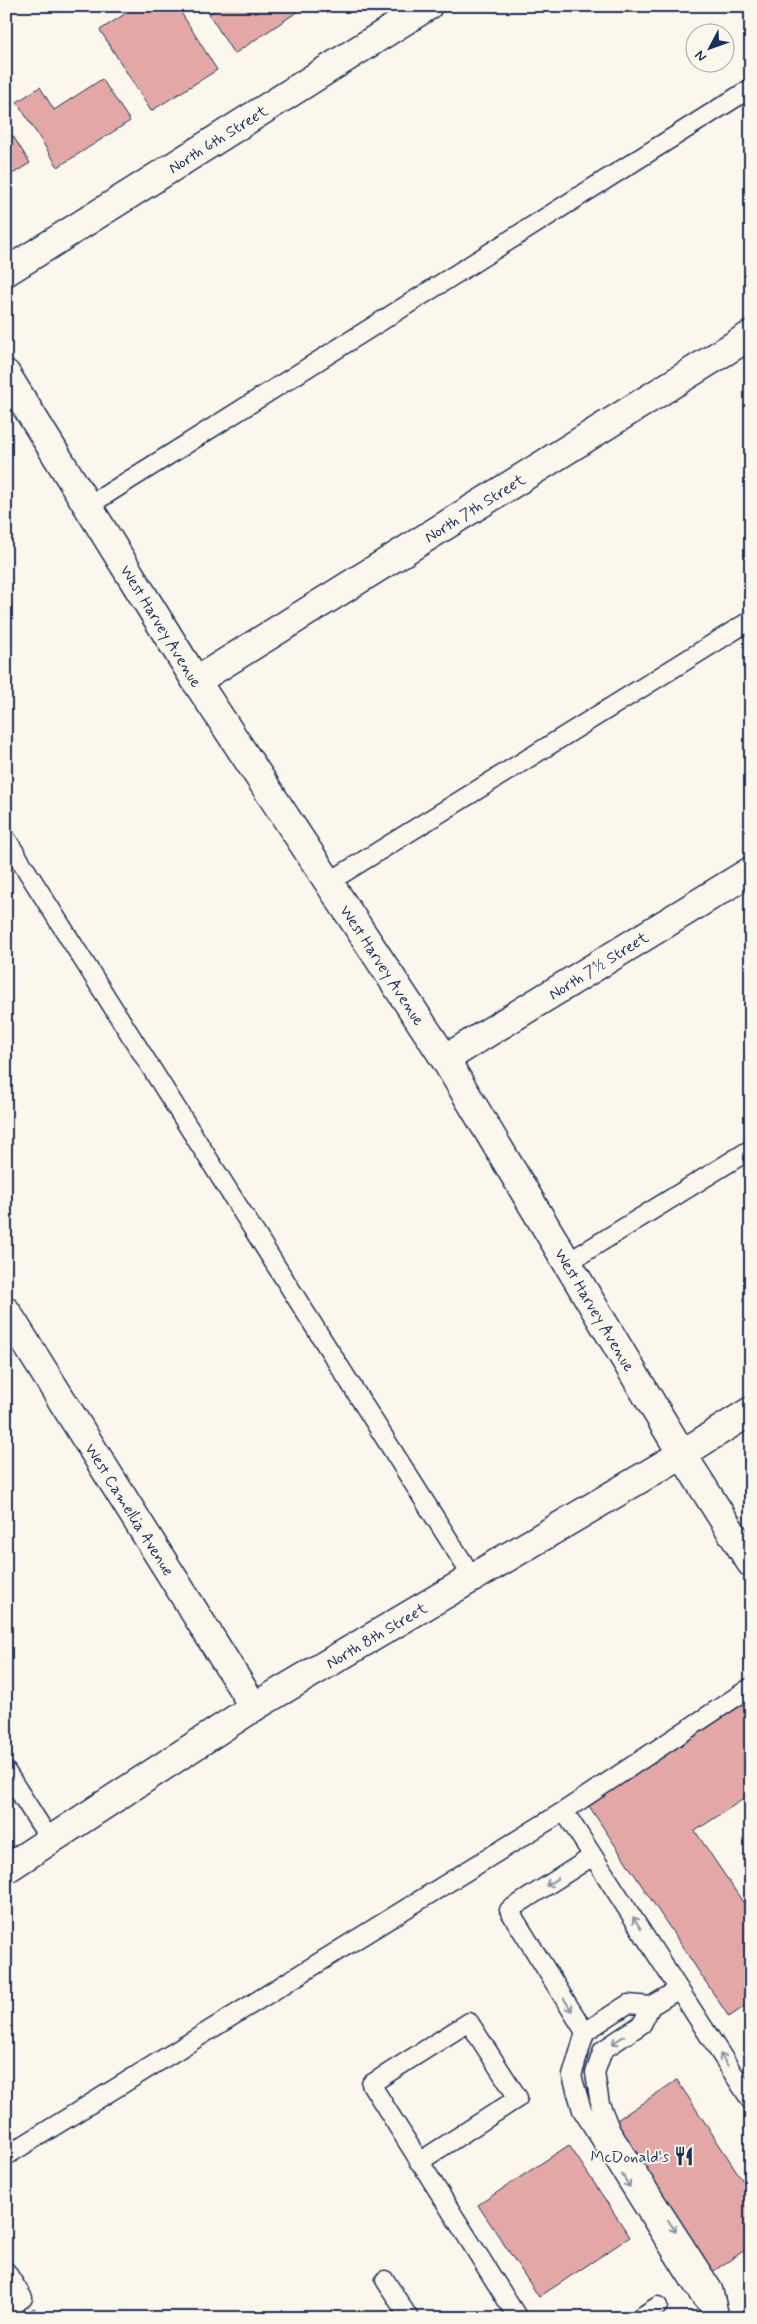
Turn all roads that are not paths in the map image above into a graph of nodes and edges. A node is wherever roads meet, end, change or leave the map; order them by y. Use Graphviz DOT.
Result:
graph roads {
  1 [pos="428,6"];
  2 [pos="751,88"];
  3 [pos="6,272"];
  4 [pos="751,335"];
  5 [pos="6,374"];
  6 [pos="88,506"];
  7 [pos="751,620"];
  8 [pos="196,681"];
  9 [pos="6,838"];
  10 [pos="751,871"];
  11 [pos="328,882"];
  12 [pos="445,1059"];
  13 [pos="751,1149"];
  14 [pos="567,1263"];
  15 [pos="6,1311"];
  16 [pos="751,1411"];
  17 [pos="682,1454"];
  18 [pos="751,1563"];
  19 [pos="473,1578"];
  20 [pos="751,1687"];
  21 [pos="254,1707"];
  22 [pos="6,1771"];
  23 [pos="564,1811"];
  24 [pos="50,1840"];
  25 [pos="593,1856"];
  26 [pos="6,1869"];
  27 [pos="679,1989"];
  28 [pos="651,2006"];
  29 [pos="585,2032"];
  30 [pos="751,2101"];
  31 [pos="6,2156"];
  32 [pos="419,2162"];
  33 [pos="6,2271"];
  34 [pos="385,2280"];
  35 [pos="658,2306"];
  36 [pos="6,2309"];
  37 [pos="409,2318"];
  38 [pos="518,2318"];
  39 [pos="639,2318"];
  40 [pos="720,2318"];
  1 -- 3 [label="street, North 6th Street"];
  2 -- 6 [label="lane"];
  4 -- 8 [label="street, North 7th Street"];
  5 -- 6 [label="street, West Harvey Avenue"];
  6 -- 8 [label="street, West Harvey Avenue"];
  7 -- 11 [label="lane"];
  8 -- 11 [label="street, West Harvey Avenue"];
  9 -- 19 [label="lane"];
  10 -- 12 [label="street, North 7½ Street"];
  11 -- 12 [label="street, West Harvey Avenue"];
  12 -- 14 [label="street, West Harvey Avenue"];
  13 -- 14 [label="lane"];
  14 -- 17 [label="street, West Harvey Avenue"];
  15 -- 21 [label="street, West Camellia Avenue"];
  16 -- 17 [label="street, North 8th Street"];
  17 -- 18 [label="street, West Harvey Avenue"];
  17 -- 19 [label="street, North 8th Street"];
  19 -- 21 [label="street, North 8th Street"];
  20 -- 23 [label="lane"];
  21 -- 24 [label="street, North 8th Street"];
  22 -- 24 [label="lane"];
  23 -- 25 [label="lane"];
  23 -- 31 [label="lane"];
  24 -- 26 [label="street, North 8th Street"];
  27 -- 25 [label="lane, one-way"];
  25 -- 29 [label="lane, one-way"];
  27 -- 28 [label="lane"];
  30 -- 27 [label="lane, one-way"];
  28 -- 29 [label="lane"];
  28 -- 40 [label="lane, one-way"];
  29 -- 40 [label="lane, one-way"];
  32 -- 32 [label="lane"];
  32 -- 38 [label="lane"];
  33 -- 36 [label="lane"];
  34 -- 37 [label="lane"];
  35 -- 39 [label="lane"];
}
